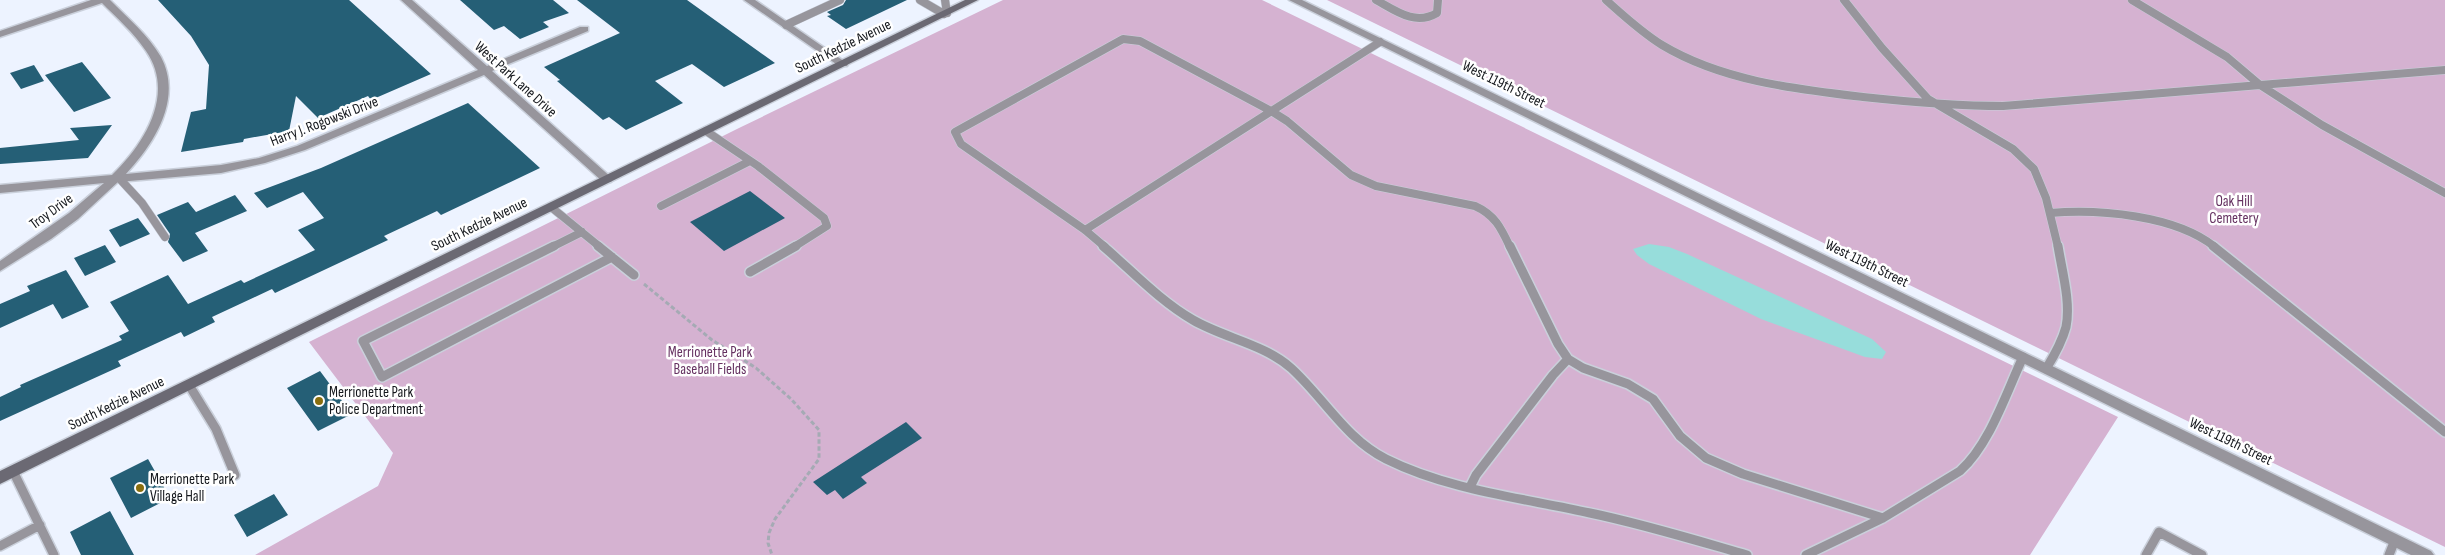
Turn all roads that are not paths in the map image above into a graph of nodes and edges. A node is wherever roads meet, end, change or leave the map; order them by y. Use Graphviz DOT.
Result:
graph roads {
  1 [pos="100,0"];
  2 [pos="105,0"];
  3 [pos="406,0"];
  4 [pos="749,0"];
  5 [pos="840,0"];
  6 [pos="920,0"];
  7 [pos="945,0"];
  8 [pos="973,0"];
  9 [pos="1294,0"];
  10 [pos="1376,0"];
  11 [pos="1438,0"];
  12 [pos="1606,0"];
  13 [pos="1844,0"];
  14 [pos="2132,0"];
  15 [pos="945,14"];
  16 [pos="786,25"];
  17 [pos="584,29"];
  18 [pos="0,34"];
  19 [pos="1380,42"];
  20 [pos="843,64"];
  21 [pos="2445,70"];
  22 [pos="485,72"];
  23 [pos="2260,85"];
  24 [pos="1935,105"];
  25 [pos="1271,111"];
  26 [pos="706,131"];
  27 [pos="750,161"];
  28 [pos="119,178"];
  29 [pos="607,179"];
  30 [pos="0,189"];
  31 [pos="2445,193"];
  32 [pos="661,206"];
  33 [pos="551,207"];
  34 [pos="2050,213"];
  35 [pos="1085,230"];
  36 [pos="582,232"];
  37 [pos="165,237"];
  38 [pos="612,258"];
  39 [pos="0,267"];
  40 [pos="750,272"];
  41 [pos="634,275"];
  42 [pos="2023,357"];
  43 [pos="1568,359"];
  44 [pos="2046,368"];
  45 [pos="188,385"];
  46 [pos="2445,432"];
  47 [pos="13,471"];
  48 [pos="236,474"];
  49 [pos="0,478"];
  50 [pos="1470,487"];
  51 [pos="1883,518"];
  52 [pos="40,525"];
  53 [pos="2395,540"];
  54 [pos="0,546"];
  55 [pos="54,555"];
  56 [pos="1747,555"];
  57 [pos="1806,555"];
  58 [pos="2146,555"];
  59 [pos="2202,555"];
  60 [pos="2389,555"];
  61 [pos="2426,555"];
  1 -- 18 [label="street"];
  2 -- 28 [label="street, Troy Drive"];
  3 -- 22 [label="street, West Park Lane Drive"];
  4 -- 16 [label="street"];
  5 -- 16 [label="lane"];
  6 -- 15 [label="lane"];
  7 -- 15 [label="lane"];
  8 -- 15 [label="main road, South Kedzie Avenue"];
  9 -- 19 [label="street, West 119th Street"];
  10 -- 11 [label="lane"];
  12 -- 24 [label="lane"];
  13 -- 24 [label="lane"];
  14 -- 23 [label="lane"];
  15 -- 20 [label="main road, South Kedzie Avenue"];
  16 -- 20 [label="street"];
  17 -- 22 [label="street, Harry J. Rogowski Drive"];
  19 -- 25 [label="lane"];
  19 -- 42 [label="street, West 119th Street"];
  20 -- 26 [label="main road, South Kedzie Avenue"];
  21 -- 23 [label="lane"];
  22 -- 28 [label="street, Harry J. Rogowski Drive"];
  22 -- 29 [label="street, West Park Lane Drive"];
  23 -- 24 [label="lane"];
  23 -- 31 [label="lane"];
  24 -- 34 [label="lane"];
  25 -- 35 [label="lane"];
  25 -- 35 [label="lane"];
  25 -- 43 [label="lane"];
  26 -- 27 [label="lane"];
  26 -- 29 [label="main road, South Kedzie Avenue"];
  27 -- 32 [label="lane"];
  27 -- 40 [label="lane"];
  28 -- 30 [label="street, Harry J. Rogowski Drive"];
  28 -- 37 [label="lane"];
  28 -- 39 [label="street, Troy Drive"];
  29 -- 33 [label="main road, South Kedzie Avenue"];
  33 -- 36 [label="lane"];
  33 -- 45 [label="main road, South Kedzie Avenue"];
  34 -- 44 [label="lane"];
  34 -- 46 [label="lane"];
  35 -- 50 [label="lane"];
  36 -- 38 [label="lane"];
  36 -- 38 [label="lane"];
  38 -- 41 [label="lane"];
  42 -- 44 [label="street, West 119th Street"];
  42 -- 51 [label="lane"];
  43 -- 50 [label="lane"];
  43 -- 51 [label="lane"];
  44 -- 53 [label="street, West 119th Street"];
  45 -- 47 [label="main road, South Kedzie Avenue"];
  45 -- 48 [label="lane"];
  47 -- 49 [label="main road, South Kedzie Avenue"];
  47 -- 52 [label="lane"];
  50 -- 56 [label="lane"];
  51 -- 57 [label="lane"];
  52 -- 54 [label="lane"];
  52 -- 55 [label="lane"];
  53 -- 60 [label="lane"];
  53 -- 61 [label="street, West 119th Street"];
  58 -- 59 [label="lane"];
}
